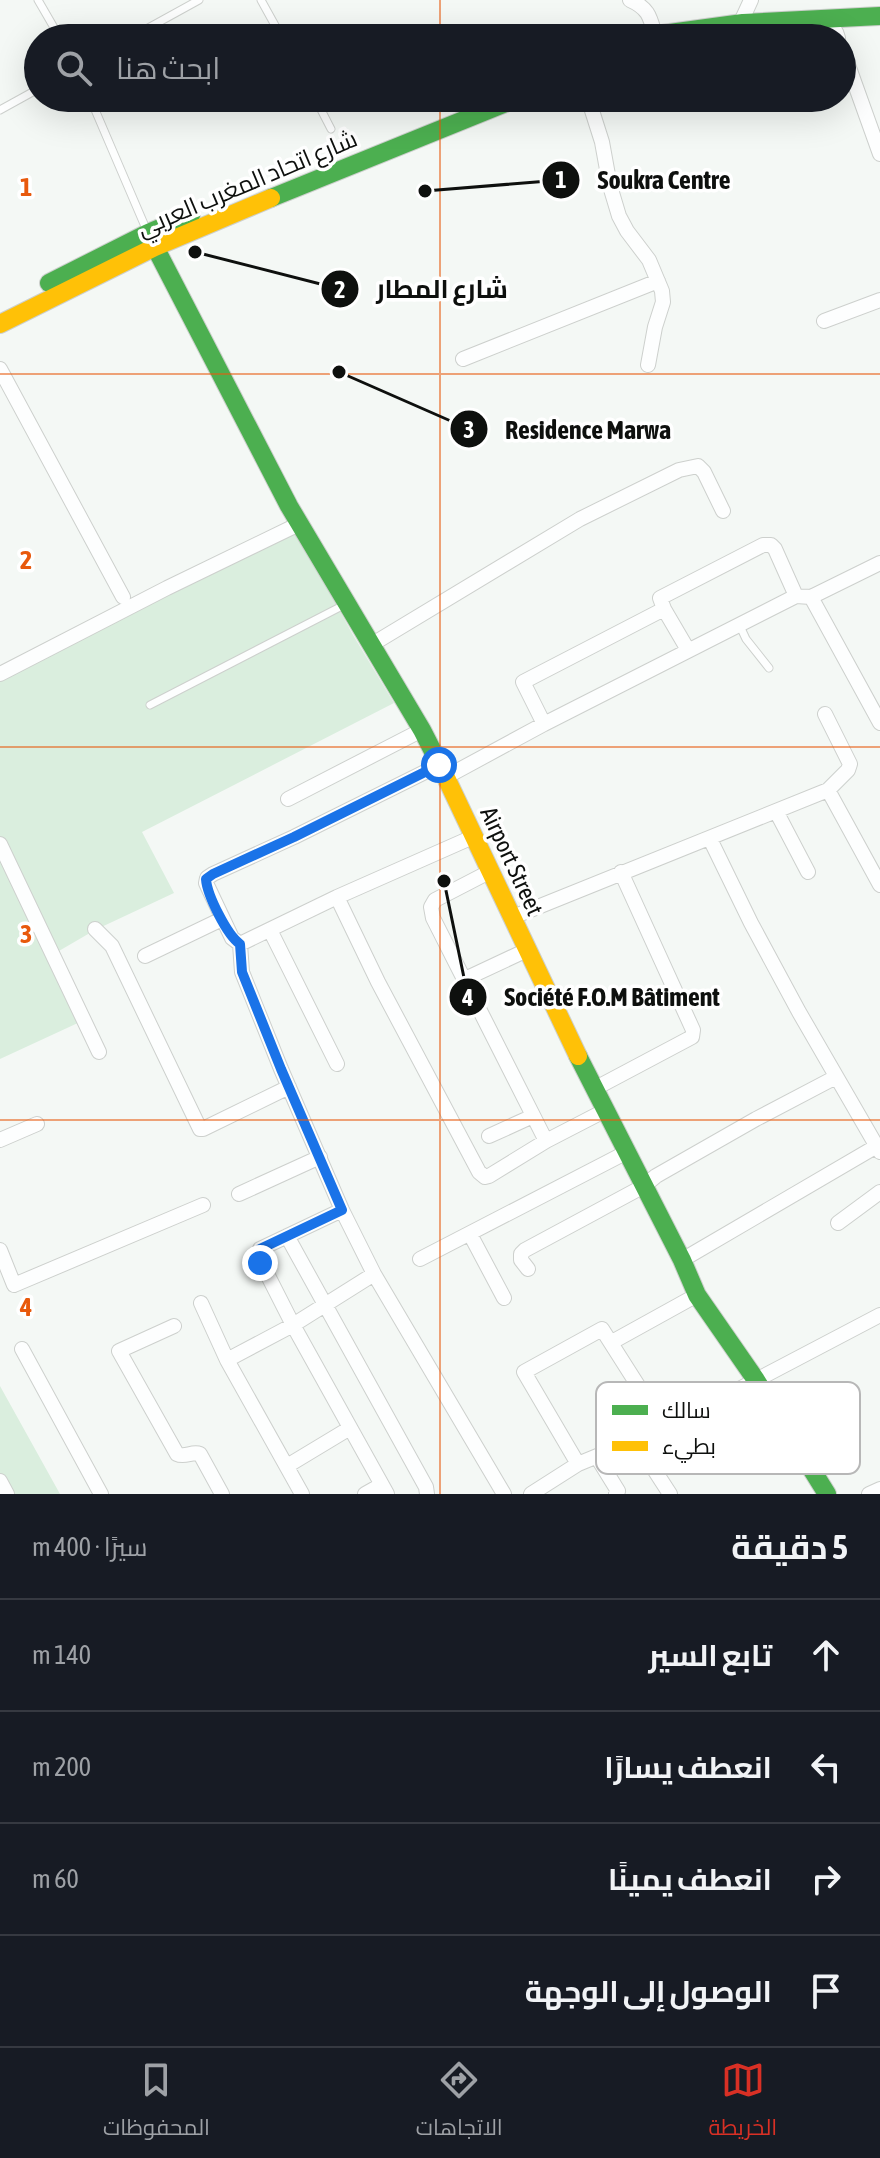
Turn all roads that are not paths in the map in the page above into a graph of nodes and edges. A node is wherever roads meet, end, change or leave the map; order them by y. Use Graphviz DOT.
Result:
graph roads {
  1 [pos="38,0"];
  2 [pos="199,0"];
  3 [pos="261,0"];
  4 [pos="630,0"];
  5 [pos="751,0"];
  6 [pos="880,16"];
  7 [pos="52,24"];
  8 [pos="155,24"];
  9 [pos="274,24"];
  10 [pos="651,24"];
  11 [pos="740,24"];
  12 [pos="880,30"];
  13 [pos="856,39"];
  14 [pos="856,87"];
  15 [pos="24,97"];
  16 [pos="0,110"];
  17 [pos="97,112"];
  18 [pos="322,112"];
  19 [pos="449,112"];
  20 [pos="483,112"];
  21 [pos="592,112"];
  22 [pos="331,129"];
  23 [pos="880,154"];
  24 [pos="151,240"];
  25 [pos="658,281"];
  26 [pos="880,300"];
  27 [pos="0,308"];
  28 [pos="824,321"];
  29 [pos="0,324"];
  30 [pos="463,359"];
  31 [pos="648,365"];
  32 [pos="0,369"];
  33 [pos="723,511"];
  34 [pos="301,523"];
  35 [pos="880,563"];
  36 [pos="796,596"];
  37 [pos="123,597"];
  38 [pos="811,597"];
  39 [pos="347,603"];
  40 [pos="664,609"];
  41 [pos="739,624"];
  42 [pos="371,645"];
  43 [pos="688,650"];
  44 [pos="769,668"];
  45 [pos="0,674"];
  46 [pos="150,705"];
  47 [pos="825,714"];
  48 [pos="880,723"];
  49 [pos="544,724"];
  50 [pos="422,730"];
  51 [pos="442,771"];
  52 [pos="828,790"];
  53 [pos="288,799"];
  54 [pos="776,811"];
  55 [pos="475,836"];
  56 [pos="710,839"];
  57 [pos="0,844"];
  58 [pos="491,871"];
  59 [pos="621,872"];
  60 [pos="808,872"];
  61 [pos="880,885"];
  62 [pos="337,897"];
  63 [pos="513,917"];
  64 [pos="222,919"];
  65 [pos="95,929"];
  66 [pos="270,930"];
  67 [pos="240,944"];
  68 [pos="527,950"];
  69 [pos="145,956"];
  70 [pos="465,979"];
  71 [pos="99,1052"];
  72 [pos="337,1064"];
  73 [pos="836,1077"];
  74 [pos="289,1087"];
  75 [pos="594,1089"];
  76 [pos="606,1110"];
  77 [pos="533,1116"];
  78 [pos="37,1124"];
  79 [pos="489,1136"];
  80 [pos="0,1140"];
  81 [pos="546,1141"];
  82 [pos="879,1149"];
  83 [pos="627,1152"];
  84 [pos="320,1157"];
  85 [pos="644,1186"];
  86 [pos="880,1192"];
  87 [pos="239,1194"];
  88 [pos="203,1205"];
  89 [pos="342,1210"];
  90 [pos="838,1223"];
  91 [pos="470,1234"];
  92 [pos="287,1236"];
  93 [pos="0,1250"];
  94 [pos="420,1259"];
  95 [pos="682,1260"];
  96 [pos="528,1269"];
  97 [pos="374,1274"];
  98 [pos="697,1295"];
  99 [pos="504,1298"];
  100 [pos="201,1303"];
  101 [pos="326,1304"];
  102 [pos="880,1315"];
  103 [pos="293,1325"];
  104 [pos="174,1326"];
  105 [pos="612,1342"];
  106 [pos="22,1349"];
  107 [pos="227,1360"];
  108 [pos="756,1380"];
  109 [pos="637,1382"];
  110 [pos="752,1382"];
  111 [pos="350,1428"];
  112 [pos="596,1457"];
  113 [pos="578,1464"];
  114 [pos="287,1466"];
  115 [pos="608,1474"];
  116 [pos="657,1474"];
  117 [pos="815,1474"];
  118 [pos="0,1481"];
  119 [pos="384,1489"];
  120 [pos="880,1489"];
  121 [pos="7,1494"];
  122 [pos="101,1494"];
  123 [pos="222,1494"];
  124 [pos="302,1494"];
  125 [pos="365,1494"];
  126 [pos="427,1494"];
  127 [pos="504,1494"];
  128 [pos="531,1494"];
  129 [pos="616,1494"];
  130 [pos="670,1494"];
  131 [pos="827,1494"];
  132 [pos="869,1494"];
  1 -- 7 [label="lane"];
  2 -- 8 [label="lane"];
  3 -- 9 [label="lane"];
  4 -- 10 [label="street"];
  5 -- 11 [label="street"];
  6 -- 11 [label="main road"];
  12 -- 13 [label="main road"];
  14 -- 23 [label="street"];
  15 -- 16 [label="lane"];
  17 -- 24 [label="lane"];
  18 -- 22 [label="lane"];
  19 -- 24 [label="main road, شارع اتحاد المغرب العربي"];
  20 -- 24 [label="main road, شارع اتحاد المغرب العربي"];
  21 -- 25 [label="street"];
  24 -- 27 [label="main road, شارع اتحاد المغرب العربي"];
  24 -- 29 [label="main road, شارع اتحاد المغرب العربي"];
  24 -- 34 [label="main road, Airport Street"];
  25 -- 30 [label="street"];
  25 -- 31 [label="street"];
  26 -- 28 [label="street"];
  32 -- 37 [label="street"];
  33 -- 42 [label="street"];
  34 -- 39 [label="main road, Airport Street"];
  34 -- 45 [label="street"];
  35 -- 38 [label="street"];
  36 -- 38 [label="street"];
  36 -- 40 [label="street"];
  36 -- 41 [label="street"];
  38 -- 48 [label="street"];
  39 -- 42 [label="main road, Airport Street"];
  39 -- 46 [label="lane"];
  40 -- 43 [label="street"];
  40 -- 49 [label="street"];
  41 -- 43 [label="street"];
  41 -- 44 [label="lane"];
  42 -- 50 [label="main road, Airport Street"];
  43 -- 49 [label="street"];
  47 -- 52 [label="street"];
  49 -- 51 [label="street"];
  50 -- 51 [label="main road, Airport Street"];
  50 -- 53 [label="street"];
  51 -- 55 [label="main road, Airport Street"];
  51 -- 64 [label="street"];
  52 -- 54 [label="street"];
  52 -- 61 [label="street"];
  54 -- 56 [label="street"];
  54 -- 60 [label="street"];
  55 -- 58 [label="main road, Airport Street"];
  55 -- 62 [label="street"];
  56 -- 59 [label="street"];
  56 -- 73 [label="street"];
  57 -- 71 [label="street"];
  58 -- 63 [label="main road, Airport Street"];
  58 -- 70 [label="street"];
  59 -- 63 [label="street"];
  59 -- 75 [label="street"];
  62 -- 66 [label="street"];
  62 -- 81 [label="street"];
  63 -- 68 [label="main road, Airport Street"];
  64 -- 67 [label="street"];
  64 -- 69 [label="street"];
  65 -- 74 [label="street"];
  66 -- 67 [label="street"];
  66 -- 72 [label="street"];
  67 -- 74 [label="street"];
  68 -- 70 [label="street"];
  68 -- 75 [label="main road, Airport Street"];
  70 -- 77 [label="street"];
  73 -- 82 [label="street"];
  73 -- 85 [label="street"];
  74 -- 84 [label="street"];
  75 -- 76 [label="main road, Airport Street"];
  76 -- 81 [label="street"];
  76 -- 83 [label="main road, Airport Street"];
  77 -- 79 [label="street"];
  77 -- 81 [label="street"];
  78 -- 80 [label="street"];
  82 -- 95 [label="street"];
  83 -- 85 [label="main road, Airport Street"];
  83 -- 91 [label="street"];
  84 -- 87 [label="street"];
  84 -- 89 [label="street"];
  85 -- 95 [label="main road, Airport Street"];
  85 -- 96 [label="street"];
  86 -- 90 [label="street"];
  88 -- 93 [label="street"];
  89 -- 92 [label="street"];
  89 -- 97 [label="street"];
  91 -- 94 [label="street"];
  91 -- 99 [label="street"];
  92 -- 101 [label="street"];
  92 -- 103 [label="street"];
  95 -- 98 [label="main road, Airport Street"];
  97 -- 101 [label="street"];
  97 -- 127 [label="street"];
  98 -- 105 [label="street"];
  98 -- 108 [label="main road, Airport Street"];
  100 -- 107 [label="street"];
  101 -- 103 [label="street"];
  101 -- 126 [label="street"];
  102 -- 108 [label="street"];
  103 -- 107 [label="street"];
  103 -- 111 [label="street"];
  104 -- 123 [label="street"];
  105 -- 109 [label="street"];
  105 -- 113 [label="street"];
  106 -- 122 [label="street"];
  107 -- 114 [label="street"];
  108 -- 110 [label="street"];
  111 -- 114 [label="street"];
  111 -- 119 [label="street"];
  112 -- 113 [label="street"];
  113 -- 128 [label="street"];
  114 -- 124 [label="street"];
  115 -- 129 [label="street"];
  116 -- 130 [label="street"];
  117 -- 131 [label="main road, Airport Street"];
  118 -- 121 [label="street"];
  119 -- 125 [label="street"];
  120 -- 132 [label="street"];
}
